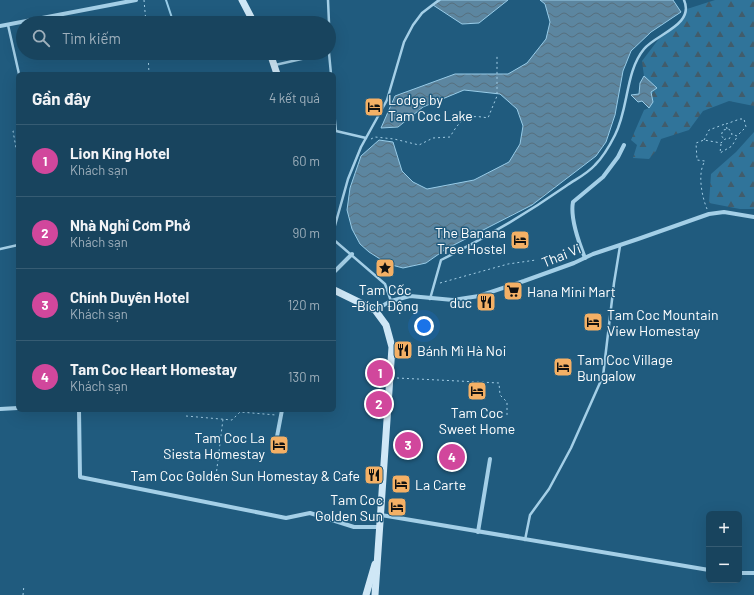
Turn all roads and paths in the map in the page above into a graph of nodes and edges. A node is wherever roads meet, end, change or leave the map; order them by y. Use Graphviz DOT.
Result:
graph roads {
  1 [pos="136,0"];
  2 [pos="144,0"];
  3 [pos="242,0"];
  4 [pos="328,0"];
  5 [pos="439,0"];
  6 [pos="684,0"];
  7 [pos="51,16"];
  8 [pos="145,16"];
  9 [pos="250,16"];
  10 [pos="329,16"];
  11 [pos="16,22"];
  12 [pos="8,24"];
  13 [pos="0,26"];
  14 [pos="497,55"];
  15 [pos="148,60"];
  16 [pos="273,60"];
  17 [pos="297,60"];
  18 [pos="329,60"];
  19 [pos="275,65"];
  20 [pos="19,72"];
  21 [pos="149,72"];
  22 [pos="277,72"];
  23 [pos="331,72"];
  24 [pos="726,124"];
  25 [pos="727,129"];
  26 [pos="16,130"];
  27 [pos="336,131"];
  28 [pos="732,134"];
  29 [pos="737,136"];
  30 [pos="375,137"];
  31 [pos="366,138"];
  32 [pos="725,139"];
  33 [pos="704,140"];
  34 [pos="721,143"];
  35 [pos="624,145"];
  36 [pos="16,148"];
  37 [pos="709,214"];
  38 [pos="754,217"];
  39 [pos="336,222"];
  40 [pos="336,242"];
  41 [pos="620,245"];
  42 [pos="16,246"];
  43 [pos="0,249"];
  44 [pos="352,254"];
  45 [pos="585,258"];
  46 [pos="536,260"];
  47 [pos="336,270"];
  48 [pos="434,285"];
  49 [pos="336,291"];
  50 [pos="430,299"];
  51 [pos="391,301"];
  52 [pos="375,310"];
  53 [pos="390,377"];
  54 [pos="16,408"];
  55 [pos="0,409"];
  56 [pos="79,412"];
  57 [pos="281,412"];
  58 [pos="186,416"];
  59 [pos="280,416"];
  60 [pos="507,416"];
  61 [pos="223,419"];
  62 [pos="275,447"];
  63 [pos="490,459"];
  64 [pos="216,476"];
  65 [pos="381,515"];
  66 [pos="380,527"];
  67 [pos="478,532"];
  68 [pos="525,540"];
  69 [pos="379,548"];
  70 [pos="706,570"];
  71 [pos="742,573"];
  72 [pos="754,573"];
  73 [pos="24,585"];
  74 [pos="23,595"];
  75 [pos="366,595"];
  76 [pos="375,595"];
  1 -- 7 [label="street"];
  2 -- 8 [label="path"];
  3 -- 9 [label="main road"];
  4 -- 10 [label="lane"];
  5 -- 31 [label="lane"];
  6 -- 48 [label="lane"];
  11 -- 12 [label="street"];
  12 -- 13 [label="street"];
  12 -- 20 [label="lane"];
  14 -- 30 [label="path"];
  15 -- 21 [label="path"];
  16 -- 19 [label="main road"];
  17 -- 19 [label="lane"];
  18 -- 23 [label="lane"];
  19 -- 22 [label="main road"];
  24 -- 25 [label="path"];
  24 -- 29 [label="path"];
  24 -- 33 [label="path"];
  25 -- 28 [label="path"];
  25 -- 32 [label="path"];
  26 -- 36 [label="path"];
  27 -- 31 [label="lane"];
  28 -- 29 [label="path"];
  28 -- 32 [label="path"];
  29 -- 34 [label="path"];
  31 -- 39 [label="lane"];
  32 -- 34 [label="path"];
  33 -- 34 [label="path"];
  33 -- 37 [label="path"];
  35 -- 45 [label="street"];
  37 -- 38 [label="street, Thai Vi"];
  37 -- 41 [label="street, Thai Vi"];
  40 -- 44 [label="lane"];
  41 -- 45 [label="street, Thai Vi"];
  41 -- 68 [label="lane"];
  42 -- 43 [label="lane"];
  44 -- 47 [label="street"];
  44 -- 51 [label="lane"];
  45 -- 50 [label="street, Thai Vi"];
  46 -- 48 [label="path"];
  48 -- 50 [label="lane"];
  49 -- 52 [label="main road"];
  50 -- 51 [label="street, Thai Vi"];
  51 -- 52 [label="street, Thai Vi"];
  52 -- 53 [label="main road"];
  53 -- 60 [label="path"];
  53 -- 65 [label="main road"];
  54 -- 55 [label="street"];
  56 -- 66 [label="street"];
  57 -- 59 [label="street"];
  58 -- 61 [label="path"];
  59 -- 61 [label="path"];
  59 -- 62 [label="street"];
  61 -- 64 [label="path"];
  63 -- 67 [label="street"];
  65 -- 66 [label="main road"];
  65 -- 67 [label="street"];
  66 -- 69 [label="main road"];
  67 -- 68 [label="street"];
  68 -- 70 [label="street"];
  69 -- 75 [label="main road"];
  69 -- 76 [label="main road"];
  71 -- 72 [label="street"];
  73 -- 74 [label="path"];
}
